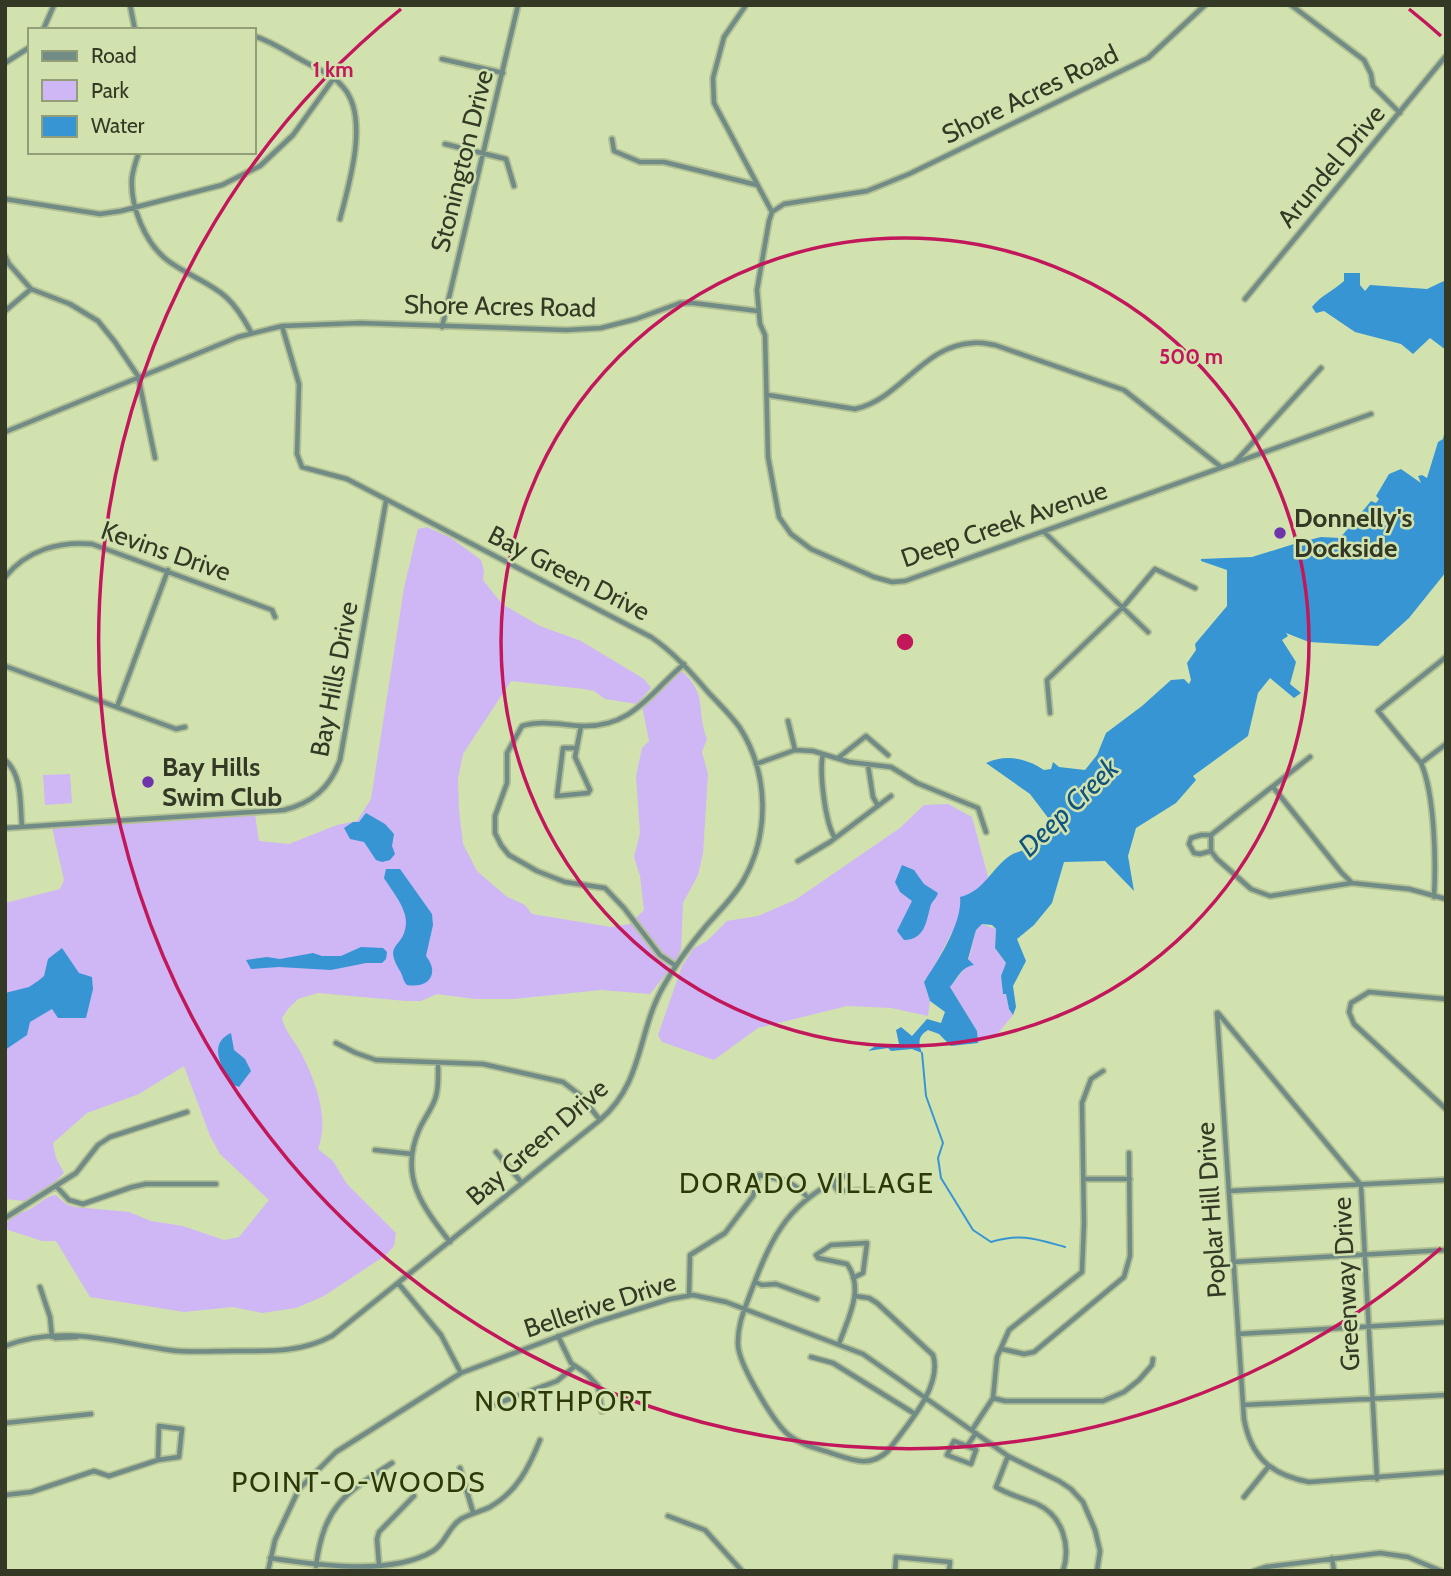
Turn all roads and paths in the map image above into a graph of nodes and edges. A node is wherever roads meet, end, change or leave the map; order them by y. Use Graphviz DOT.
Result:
graph roads {
  1 [pos="54,5"];
  2 [pos="130,5"];
  3 [pos="518,5"];
  4 [pos="746,5"];
  5 [pos="1205,5"];
  6 [pos="1291,5"];
  7 [pos="44,28"];
  8 [pos="135,28"];
  9 [pos="256,37"];
  10 [pos="28,48"];
  11 [pos="1444,57"];
  12 [pos="442,59"];
  13 [pos="5,62"];
  14 [pos="503,73"];
  15 [pos="334,78"];
  16 [pos="1400,113"];
  17 [pos="612,139"];
  18 [pos="444,144"];
  19 [pos="483,153"];
  20 [pos="138,154"];
  21 [pos="514,186"];
  22 [pos="758,186"];
  23 [pos="5,199"];
  24 [pos="136,207"];
  25 [pos="772,212"];
  26 [pos="340,219"];
  27 [pos="5,256"];
  28 [pos="32,289"];
  29 [pos="1245,299"];
  30 [pos="5,311"];
  31 [pos="758,311"];
  32 [pos="282,326"];
  33 [pos="442,327"];
  34 [pos="251,332"];
  35 [pos="1321,368"];
  36 [pos="138,376"];
  37 [pos="768,395"];
  38 [pos="1371,414"];
  39 [pos="5,432"];
  40 [pos="155,458"];
  41 [pos="1235,462"];
  42 [pos="1221,467"];
  43 [pos="386,501"];
  44 [pos="1044,532"];
  45 [pos="168,570"];
  46 [pos="5,577"];
  47 [pos="1195,588"];
  48 [pos="1122,607"];
  49 [pos="275,617"];
  50 [pos="1148,632"];
  51 [pos="1446,657"];
  52 [pos="684,664"];
  53 [pos="5,666"];
  54 [pos="117,708"];
  55 [pos="1050,713"];
  56 [pos="788,721"];
  57 [pos="581,726"];
  58 [pos="185,727"];
  59 [pos="1446,744"];
  60 [pos="577,748"];
  61 [pos="795,750"];
  62 [pos="823,754"];
  63 [pos="888,755"];
  64 [pos="1310,757"];
  65 [pos="838,759"];
  66 [pos="5,760"];
  67 [pos="1421,763"];
  68 [pos="756,764"];
  69 [pos="869,765"];
  70 [pos="1273,787"];
  71 [pos="891,796"];
  72 [pos="878,806"];
  73 [pos="22,827"];
  74 [pos="5,828"];
  75 [pos="986,832"];
  76 [pos="1211,835"];
  77 [pos="835,838"];
  78 [pos="1211,851"];
  79 [pos="798,860"];
  80 [pos="1352,883"];
  81 [pos="1434,897"];
  82 [pos="1446,899"];
  83 [pos="676,966"];
  84 [pos="1446,999"];
  85 [pos="1217,1013"];
  86 [pos="336,1043"];
  87 [pos="438,1063"];
  88 [pos="1103,1071"];
  89 [pos="1446,1110"];
  90 [pos="187,1112"];
  91 [pos="600,1120"];
  92 [pos="375,1150"];
  93 [pos="496,1153"];
  94 [pos="1129,1153"];
  95 [pos="412,1154"];
  96 [pos="847,1175"];
  97 [pos="1084,1179"];
  98 [pos="1130,1179"];
  99 [pos="1446,1180"];
  100 [pos="832,1182"];
  101 [pos="522,1183"];
  102 [pos="216,1184"];
  103 [pos="1360,1185"];
  104 [pos="56,1186"];
  105 [pos="872,1190"];
  106 [pos="1229,1191"];
  107 [pos="808,1198"];
  108 [pos="5,1218"];
  109 [pos="450,1242"];
  110 [pos="1446,1250"];
  111 [pos="1364,1254"];
  112 [pos="1233,1262"];
  113 [pos="853,1278"];
  114 [pos="755,1282"];
  115 [pos="398,1283"];
  116 [pos="40,1287"];
  117 [pos="689,1295"];
  118 [pos="855,1296"];
  119 [pos="817,1299"];
  120 [pos="745,1309"];
  121 [pos="1446,1322"];
  122 [pos="1367,1327"];
  123 [pos="1238,1334"];
  124 [pos="558,1336"];
  125 [pos="52,1337"];
  126 [pos="838,1344"];
  127 [pos="5,1346"];
  128 [pos="1002,1349"];
  129 [pos="811,1357"];
  130 [pos="1153,1359"];
  131 [pos="575,1366"];
  132 [pos="461,1373"];
  133 [pos="1446,1395"];
  134 [pos="926,1397"];
  135 [pos="993,1398"];
  136 [pos="1371,1400"];
  137 [pos="496,1404"];
  138 [pos="1243,1405"];
  139 [pos="602,1411"];
  140 [pos="91,1414"];
  141 [pos="915,1414"];
  142 [pos="5,1423"];
  143 [pos="974,1431"];
  144 [pos="540,1440"];
  145 [pos="967,1447"];
  146 [pos="1008,1457"];
  147 [pos="158,1460"];
  148 [pos="392,1463"];
  149 [pos="1269,1466"];
  150 [pos="460,1468"];
  151 [pos="1446,1472"];
  152 [pos="1377,1479"];
  153 [pos="5,1495"];
  154 [pos="414,1496"];
  155 [pos="1244,1497"];
  156 [pos="473,1512"];
  157 [pos="668,1516"];
  158 [pos="270,1558"];
  159 [pos="1332,1558"];
  160 [pos="379,1565"];
  161 [pos="316,1566"];
  162 [pos="268,1571"];
  163 [pos="742,1571"];
  164 [pos="895,1571"];
  165 [pos="950,1571"];
  166 [pos="1063,1571"];
  167 [pos="1097,1571"];
  168 [pos="1254,1571"];
  169 [pos="1334,1571"];
  170 [pos="1441,1571"];
  1 -- 7 [label="street"];
  2 -- 8 [label="street"];
  3 -- 14 [label="street, Stonington Drive"];
  4 -- 22 [label="street"];
  5 -- 25 [label="street, Shore Acres Road"];
  6 -- 16 [label="street"];
  9 -- 15 [label="street"];
  10 -- 13 [label="street"];
  11 -- 16 [label="street, Arundel Drive"];
  12 -- 14 [label="street"];
  14 -- 19 [label="street, Stonington Drive"];
  15 -- 24 [label="street"];
  15 -- 26 [label="street"];
  16 -- 29 [label="street, Arundel Drive"];
  17 -- 22 [label="street"];
  18 -- 19 [label="street"];
  19 -- 21 [label="street"];
  19 -- 33 [label="street, Stonington Drive"];
  20 -- 24 [label="street"];
  22 -- 25 [label="street"];
  23 -- 24 [label="street"];
  24 -- 34 [label="street"];
  25 -- 31 [label="street"];
  27 -- 28 [label="street"];
  28 -- 30 [label="street"];
  28 -- 36 [label="street"];
  31 -- 33 [label="street, Shore Acres Road"];
  31 -- 37 [label="street, Deep Creek Avenue"];
  32 -- 33 [label="street, Shore Acres Road"];
  32 -- 34 [label="street, Shore Acres Road"];
  32 -- 43 [label="street, Bay Green Drive"];
  34 -- 36 [label="street, Shore Acres Road"];
  35 -- 41 [label="street"];
  36 -- 39 [label="street, Shore Acres Road"];
  36 -- 40 [label="street"];
  37 -- 42 [label="street"];
  37 -- 44 [label="street, Deep Creek Avenue"];
  38 -- 41 [label="street, Deep Creek Avenue"];
  41 -- 42 [label="street, Deep Creek Avenue"];
  42 -- 44 [label="street, Deep Creek Avenue"];
  43 -- 52 [label="street, Bay Green Drive"];
  43 -- 73 [label="street, Bay Hills Drive"];
  44 -- 48 [label="street"];
  45 -- 46 [label="street, Kevins Drive"];
  45 -- 49 [label="street, Kevins Drive"];
  45 -- 54 [label="street"];
  47 -- 48 [label="street"];
  48 -- 50 [label="street"];
  48 -- 55 [label="street"];
  51 -- 67 [label="street"];
  52 -- 57 [label="street"];
  52 -- 68 [label="street, Bay Green Drive"];
  53 -- 54 [label="street"];
  54 -- 58 [label="street"];
  56 -- 61 [label="street"];
  57 -- 60 [label="street"];
  57 -- 83 [label="street"];
  59 -- 67 [label="street"];
  60 -- 60 [label="street"];
  61 -- 62 [label="street"];
  61 -- 68 [label="street"];
  62 -- 65 [label="street"];
  62 -- 77 [label="street"];
  63 -- 65 [label="street"];
  64 -- 70 [label="street"];
  65 -- 69 [label="street"];
  66 -- 73 [label="street"];
  67 -- 81 [label="street"];
  68 -- 83 [label="street, Bay Green Drive"];
  69 -- 72 [label="street"];
  69 -- 75 [label="street"];
  70 -- 76 [label="street"];
  70 -- 80 [label="street"];
  71 -- 72 [label="street"];
  72 -- 77 [label="street"];
  73 -- 74 [label="street, Bay Hills Drive"];
  76 -- 78 [label="street"];
  76 -- 78 [label="street"];
  77 -- 79 [label="street"];
  78 -- 80 [label="street"];
  80 -- 81 [label="street"];
  81 -- 82 [label="street"];
  83 -- 91 [label="street, Bay Green Drive"];
  84 -- 89 [label="street"];
  85 -- 103 [label="street, Greenway Drive"];
  85 -- 106 [label="street, Poplar Hill Drive"];
  86 -- 87 [label="street"];
  87 -- 91 [label="street"];
  87 -- 95 [label="street"];
  88 -- 97 [label="street"];
  90 -- 104 [label="street"];
  91 -- 101 [label="street, Bay Green Drive"];
  92 -- 95 [label="street"];
  93 -- 101 [label="street"];
  94 -- 98 [label="street"];
  95 -- 109 [label="street"];
  96 -- 100 [label="street"];
  97 -- 98 [label="street"];
  97 -- 128 [label="street"];
  98 -- 128 [label="street"];
  99 -- 103 [label="street"];
  100 -- 105 [label="street"];
  100 -- 107 [label="street"];
  101 -- 109 [label="street, Bay Green Drive"];
  102 -- 104 [label="street"];
  103 -- 106 [label="street"];
  103 -- 111 [label="street, Greenway Drive"];
  104 -- 108 [label="street"];
  106 -- 112 [label="street, Poplar Hill Drive"];
  107 -- 114 [label="street"];
  107 -- 117 [label="street"];
  109 -- 115 [label="street, Bay Green Drive"];
  110 -- 111 [label="street"];
  111 -- 112 [label="street"];
  111 -- 122 [label="street, Greenway Drive"];
  112 -- 123 [label="street, Poplar Hill Drive"];
  113 -- 113 [label="street"];
  113 -- 118 [label="street"];
  114 -- 119 [label="street"];
  114 -- 120 [label="street"];
  115 -- 125 [label="street, Bay Green Drive"];
  115 -- 132 [label="street"];
  116 -- 125 [label="street"];
  117 -- 120 [label="street, Bellerive Drive"];
  117 -- 124 [label="street, Bellerive Drive"];
  118 -- 126 [label="street"];
  118 -- 134 [label="street"];
  120 -- 126 [label="street, Bellerive Drive"];
  120 -- 141 [label="street"];
  121 -- 122 [label="street"];
  122 -- 123 [label="street"];
  122 -- 136 [label="street, Greenway Drive"];
  123 -- 138 [label="street, Poplar Hill Drive"];
  124 -- 131 [label="street"];
  124 -- 132 [label="street, Bellerive Drive"];
  125 -- 127 [label="street, Bay Green Drive"];
  126 -- 134 [label="street, Bellerive Drive"];
  128 -- 135 [label="street"];
  129 -- 141 [label="street"];
  130 -- 135 [label="street"];
  131 -- 137 [label="street"];
  131 -- 139 [label="street"];
  132 -- 158 [label="street, Bellerive Drive"];
  133 -- 136 [label="street"];
  134 -- 141 [label="street"];
  134 -- 143 [label="street, Bellerive Drive"];
  135 -- 143 [label="street"];
  136 -- 138 [label="street"];
  136 -- 152 [label="street, Greenway Drive"];
  138 -- 149 [label="street, Poplar Hill Drive"];
  140 -- 142 [label="street"];
  143 -- 145 [label="street"];
  143 -- 146 [label="street, Bellerive Drive"];
  144 -- 156 [label="street"];
  145 -- 145 [label="street"];
  146 -- 166 [label="street"];
  146 -- 167 [label="street, Bellerive Drive"];
  147 -- 147 [label="street"];
  147 -- 153 [label="street"];
  148 -- 161 [label="street"];
  149 -- 152 [label="street"];
  149 -- 155 [label="street"];
  150 -- 156 [label="street"];
  151 -- 152 [label="street"];
  154 -- 160 [label="street"];
  156 -- 160 [label="street"];
  157 -- 163 [label="street"];
  158 -- 161 [label="street"];
  158 -- 162 [label="street, Bellerive Drive"];
  159 -- 168 [label="street"];
  159 -- 169 [label="street"];
  159 -- 170 [label="street"];
  160 -- 161 [label="street"];
  164 -- 165 [label="street"];
}
